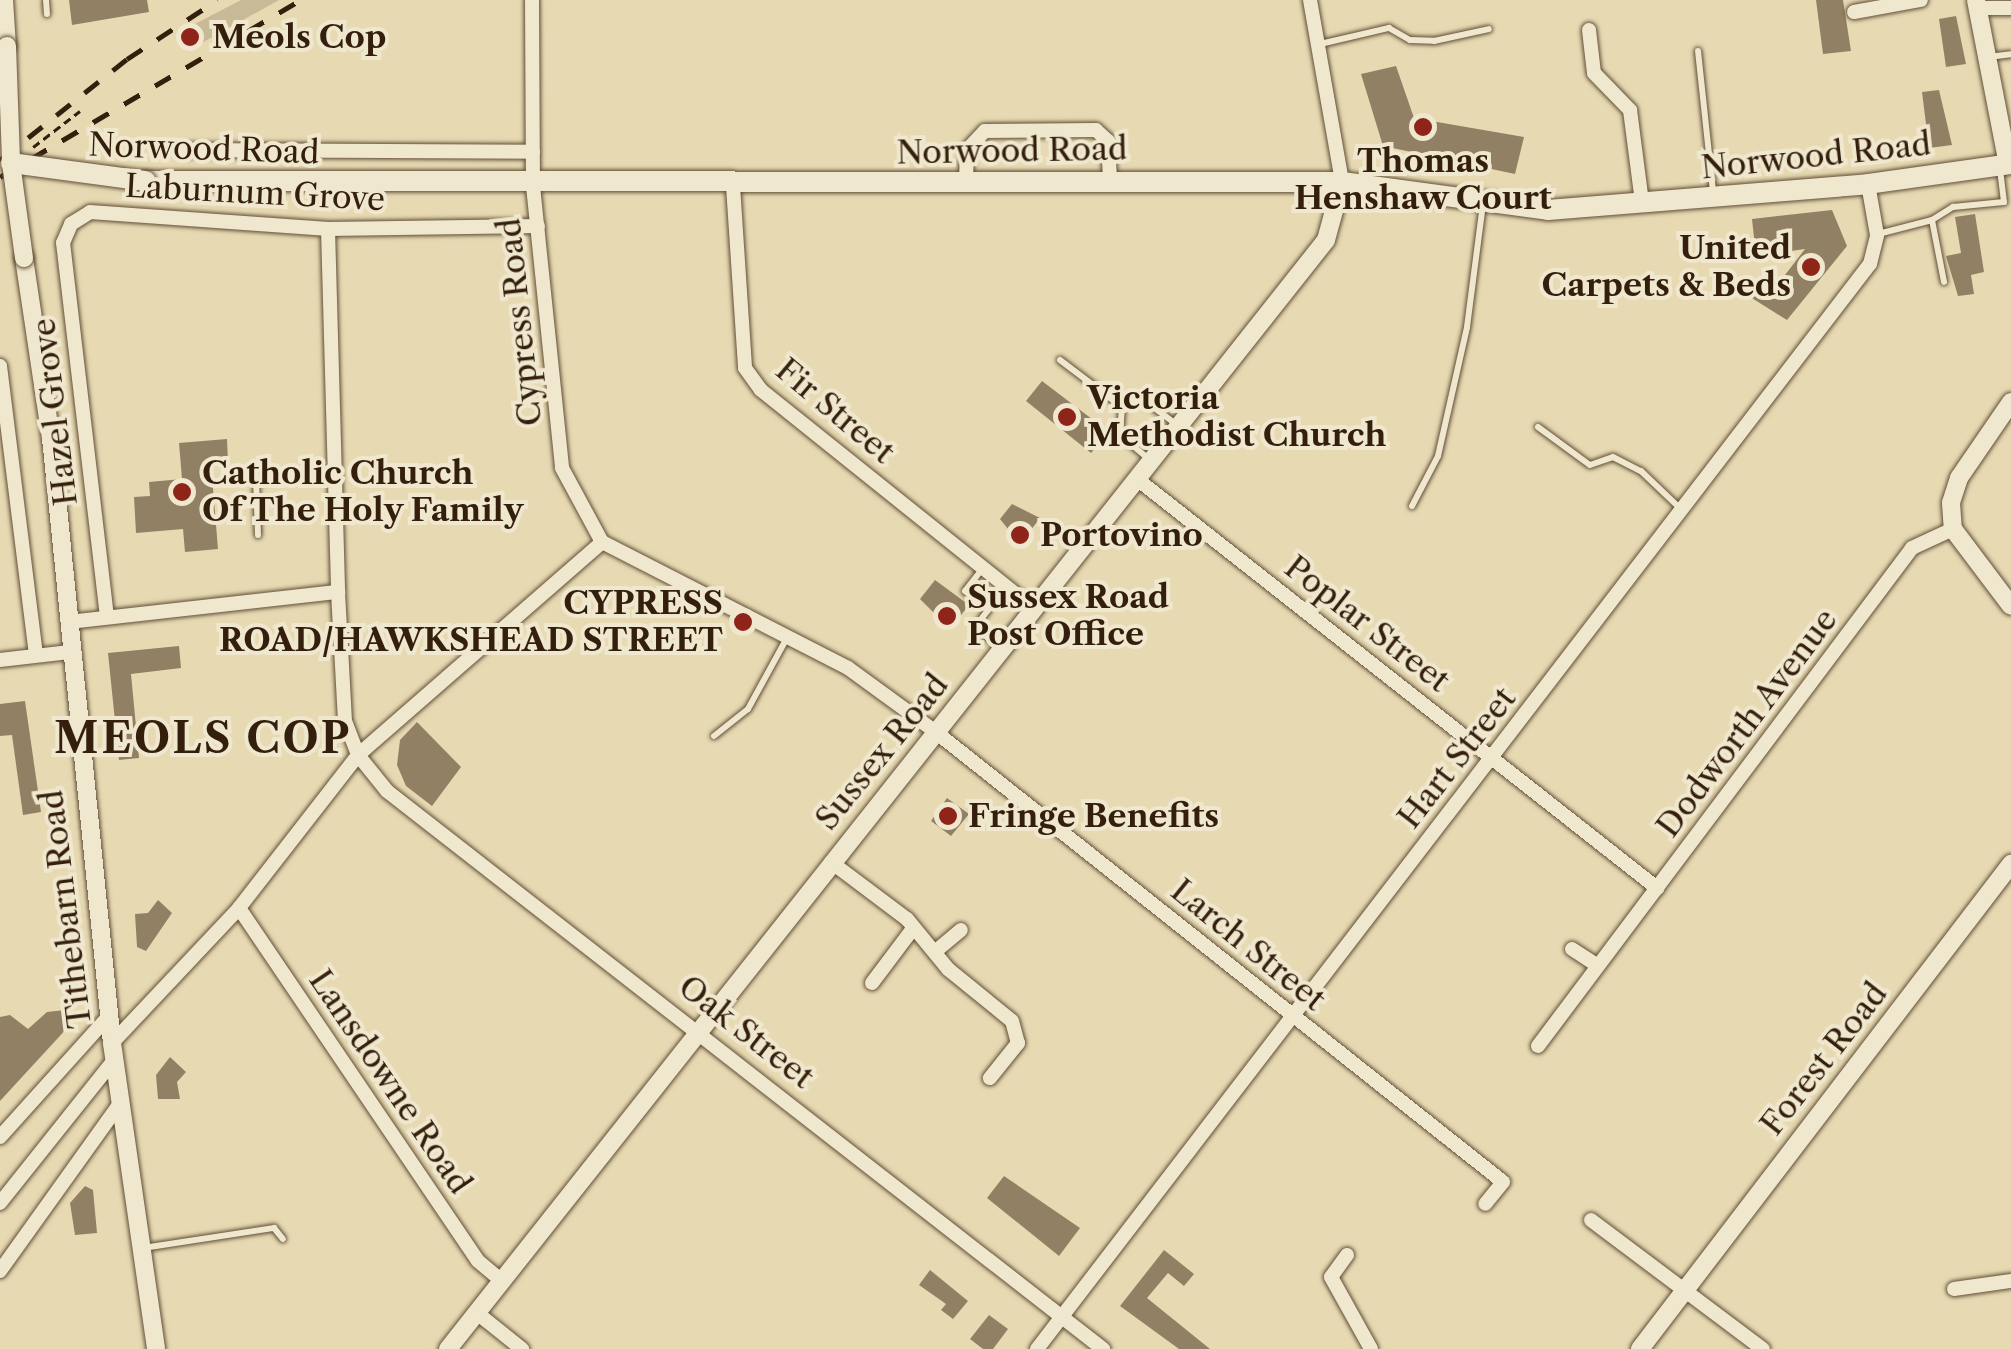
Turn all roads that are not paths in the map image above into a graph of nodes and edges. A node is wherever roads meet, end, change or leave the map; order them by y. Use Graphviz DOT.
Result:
graph roads {
  1 [pos="4,0"];
  2 [pos="46,0"];
  3 [pos="532,0"];
  4 [pos="1310,0"];
  5 [pos="1921,0"];
  6 [pos="1977,4"];
  7 [pos="2011,8"];
  8 [pos="1854,12"];
  9 [pos="47,14"];
  10 [pos="1489,29"];
  11 [pos="1588,30"];
  12 [pos="1319,45"];
  13 [pos="1698,50"];
  14 [pos="2011,54"];
  15 [pos="1987,58"];
  16 [pos="185,150"];
  17 [pos="533,152"];
  18 [pos="6,163"];
  19 [pos="2006,165"];
  20 [pos="1110,179"];
  21 [pos="966,180"];
  22 [pos="1342,182"];
  23 [pos="1868,184"];
  24 [pos="0,185"];
  25 [pos="533,186"];
  26 [pos="734,186"];
  27 [pos="1714,197"];
  28 [pos="16,202"];
  29 [pos="1483,202"];
  30 [pos="1642,203"];
  31 [pos="90,212"];
  32 [pos="1932,220"];
  33 [pos="538,226"];
  34 [pos="328,228"];
  35 [pos="1877,235"];
  36 [pos="1944,282"];
  37 [pos="1060,360"];
  38 [pos="0,366"];
  39 [pos="2011,402"];
  40 [pos="1122,407"];
  41 [pos="1179,426"];
  42 [pos="1538,427"];
  43 [pos="1150,460"];
  44 [pos="338,476"];
  45 [pos="1136,479"];
  46 [pos="1412,506"];
  47 [pos="1682,511"];
  48 [pos="1953,529"];
  49 [pos="258,536"];
  50 [pos="602,542"];
  51 [pos="982,568"];
  52 [pos="338,592"];
  53 [pos="2011,606"];
  54 [pos="1034,609"];
  55 [pos="107,617"];
  56 [pos="69,622"];
  57 [pos="788,636"];
  58 [pos="1002,649"];
  59 [pos="70,652"];
  60 [pos="36,655"];
  61 [pos="0,660"];
  62 [pos="937,733"];
  63 [pos="714,736"];
  64 [pos="358,755"];
  65 [pos="1492,757"];
  66 [pos="831,862"];
  67 [pos="2011,864"];
  68 [pos="1658,888"];
  69 [pos="239,908"];
  70 [pos="912,930"];
  71 [pos="960,930"];
  72 [pos="1572,949"];
  73 [pos="937,950"];
  74 [pos="1597,965"];
  75 [pos="872,982"];
  76 [pos="109,1016"];
  77 [pos="1293,1016"];
  78 [pos="701,1031"];
  79 [pos="1538,1046"];
  80 [pos="113,1052"];
  81 [pos="990,1078"];
  82 [pos="122,1102"];
  83 [pos="0,1136"];
  84 [pos="0,1203"];
  85 [pos="1484,1204"];
  86 [pos="1590,1220"];
  87 [pos="283,1239"];
  88 [pos="142,1248"];
  89 [pos="1347,1254"];
  90 [pos="0,1271"];
  91 [pos="502,1281"];
  92 [pos="2011,1281"];
  93 [pos="1954,1289"];
  94 [pos="1684,1290"];
  95 [pos="477,1313"];
  96 [pos="1061,1317"];
  97 [pos="156,1349"];
  98 [pos="448,1349"];
  99 [pos="522,1349"];
  100 [pos="1037,1349"];
  101 [pos="1103,1349"];
  102 [pos="1371,1349"];
  103 [pos="1640,1349"];
  104 [pos="1762,1349"];
  1 -- 18 [label="street, Tithebarn Road, bridge"];
  2 -- 9 [label="lane"];
  3 -- 17 [label="street, Cypress Road"];
  4 -- 12 [label="street"];
  5 -- 8 [label="street"];
  6 -- 7 [label="street"];
  6 -- 15 [label="street"];
  10 -- 12 [label="lane"];
  11 -- 30 [label="street"];
  12 -- 22 [label="street"];
  13 -- 27 [label="lane"];
  14 -- 15 [label="lane"];
  15 -- 19 [label="street"];
  16 -- 17 [label="street"];
  17 -- 25 [label="street, Cypress Road"];
  18 -- 25 [label="main road, Norwood Road, bridge"];
  18 -- 28 [label="street, Tithebarn Road, bridge"];
  19 -- 23 [label="main road, Norwood Road"];
  19 -- 32 [label="lane"];
  20 -- 21 [label="main road, Norwood Road"];
  20 -- 21 [label="street"];
  20 -- 22 [label="main road, Norwood Road"];
  21 -- 26 [label="main road, Norwood Road"];
  22 -- 29 [label="main road, Norwood Road"];
  22 -- 41 [label="street, Sussex Road"];
  23 -- 27 [label="main road, Norwood Road"];
  23 -- 35 [label="street"];
  24 -- 28 [label="street, bridge"];
  25 -- 26 [label="main road, Norwood Road"];
  25 -- 33 [label="street, Cypress Road"];
  26 -- 51 [label="street, Fir Street"];
  27 -- 30 [label="main road, Norwood Road"];
  28 -- 56 [label="street, Tithebarn Road, bridge"];
  29 -- 30 [label="main road, Norwood Road"];
  29 -- 46 [label="lane"];
  31 -- 34 [label="street, Laburnum Grove"];
  31 -- 55 [label="street, Hazel Grove"];
  32 -- 35 [label="lane"];
  32 -- 36 [label="lane"];
  33 -- 34 [label="street, Laburnum Grove"];
  33 -- 50 [label="street, Cypress Road"];
  34 -- 44 [label="street"];
  35 -- 47 [label="street, Hart Street"];
  37 -- 40 [label="lane"];
  38 -- 60 [label="street"];
  39 -- 48 [label="street"];
  40 -- 41 [label="lane"];
  40 -- 43 [label="lane"];
  41 -- 43 [label="street, Sussex Road"];
  42 -- 47 [label="lane"];
  43 -- 45 [label="street, Sussex Road"];
  44 -- 49 [label="lane"];
  44 -- 52 [label="street"];
  45 -- 54 [label="street, Sussex Road"];
  45 -- 65 [label="street, Poplar Street"];
  47 -- 65 [label="street, Hart Street"];
  48 -- 53 [label="street"];
  48 -- 68 [label="street, Dodworth Avenue"];
  50 -- 57 [label="street"];
  50 -- 64 [label="street"];
  51 -- 54 [label="street, Fir Street"];
  51 -- 58 [label="lane"];
  52 -- 55 [label="street"];
  52 -- 64 [label="street"];
  54 -- 58 [label="street, Sussex Road"];
  55 -- 56 [label="street"];
  56 -- 59 [label="street, Tithebarn Road"];
  57 -- 62 [label="street"];
  57 -- 63 [label="lane"];
  58 -- 62 [label="street, Sussex Road"];
  59 -- 60 [label="street"];
  59 -- 76 [label="street, Tithebarn Road"];
  60 -- 61 [label="street"];
  62 -- 66 [label="street, Sussex Road"];
  62 -- 77 [label="street, Larch Street"];
  64 -- 69 [label="street"];
  64 -- 78 [label="street, Oak Street"];
  65 -- 68 [label="street, Poplar Street"];
  65 -- 77 [label="street, Hart Street"];
  66 -- 70 [label="street"];
  66 -- 78 [label="street, Sussex Road"];
  67 -- 94 [label="street, Forest Road"];
  68 -- 74 [label="street, Dodworth Avenue"];
  69 -- 80 [label="street"];
  69 -- 91 [label="street, Lansdowne Road"];
  70 -- 73 [label="street"];
  70 -- 75 [label="street"];
  71 -- 73 [label="street"];
  72 -- 74 [label="street"];
  73 -- 81 [label="street"];
  74 -- 79 [label="street, Dodworth Avenue"];
  76 -- 80 [label="street, Tithebarn Road"];
  76 -- 83 [label="street"];
  77 -- 85 [label="street, Larch Street"];
  77 -- 96 [label="street, Hart Street"];
  78 -- 91 [label="street, Sussex Road"];
  78 -- 96 [label="street, Oak Street"];
  80 -- 82 [label="street, Tithebarn Road"];
  80 -- 84 [label="street"];
  82 -- 88 [label="street, Tithebarn Road"];
  82 -- 90 [label="street"];
  86 -- 94 [label="street"];
  87 -- 88 [label="lane"];
  88 -- 97 [label="street, Tithebarn Road"];
  89 -- 102 [label="street"];
  91 -- 95 [label="street, Sussex Road"];
  92 -- 93 [label="street"];
  94 -- 103 [label="street, Forest Road"];
  94 -- 104 [label="street"];
  95 -- 98 [label="street, Sussex Road"];
  95 -- 99 [label="street"];
  96 -- 100 [label="street, Hart Street"];
  96 -- 101 [label="street, Oak Street"];
}
